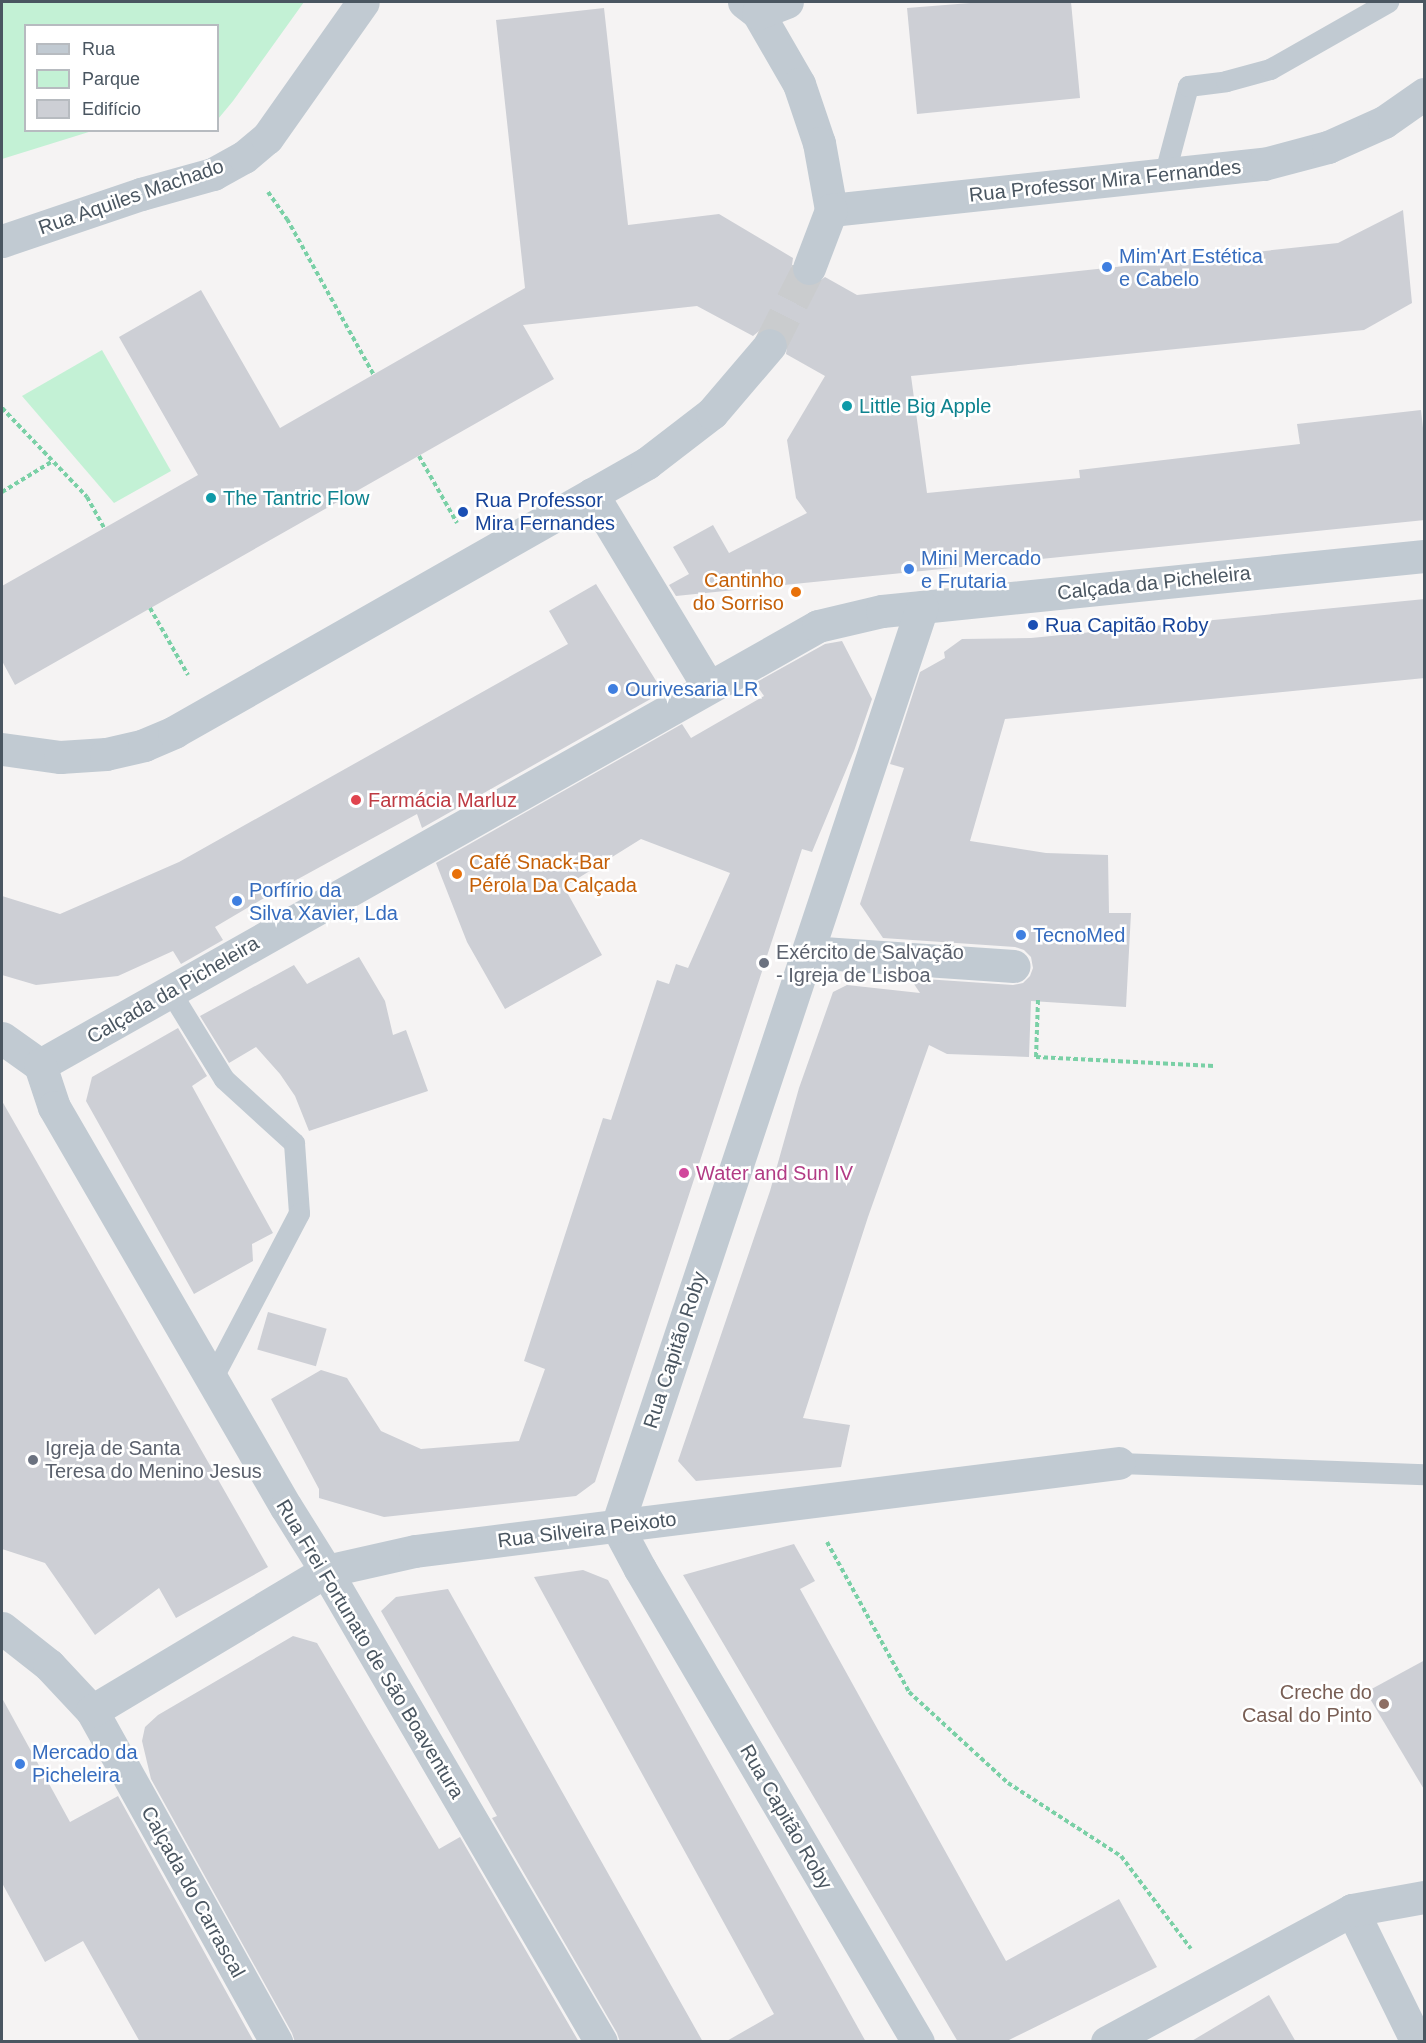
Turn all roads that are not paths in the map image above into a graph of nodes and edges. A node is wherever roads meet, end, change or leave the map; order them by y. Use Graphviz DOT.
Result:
graph roads {
  1 [pos="363,2"];
  2 [pos="1388,2"];
  3 [pos="763,5"];
  4 [pos="1425,94"];
  5 [pos="1164,176"];
  6 [pos="831,210"];
  7 [pos="2,241"];
  8 [pos="809,268"];
  9 [pos="770,345"];
  10 [pos="592,494"];
  11 [pos="1425,556"];
  12 [pos="922,607"];
  13 [pos="708,686"];
  14 [pos="2,749"];
  15 [pos="808,952"];
  16 [pos="1014,966"];
  17 [pos="170,991"];
  18 [pos="2,1038"];
  19 [pos="40,1065"];
  20 [pos="212,1378"];
  21 [pos="1119,1463"];
  22 [pos="1425,1474"];
  23 [pos="617,1526"];
  24 [pos="326,1571"];
  25 [pos="2,1628"];
  26 [pos="93,1711"];
  27 [pos="1425,1897"];
  28 [pos="1352,1910"];
  29 [pos="276,2042"];
  30 [pos="601,2042"];
  31 [pos="918,2042"];
  32 [pos="1107,2042"];
  33 [pos="1417,2042"];
  1 -- 7 [label="street, Rua Aquiles Machado"];
  2 -- 5 [label="lane"];
  3 -- 6 [label="street"];
  4 -- 5 [label="street, Rua Professor Mira Fernandes"];
  5 -- 6 [label="street, Rua Professor Mira Fernandes"];
  6 -- 8 [label="street"];
  9 -- 10 [label="street"];
  10 -- 13 [label="street"];
  10 -- 14 [label="street"];
  11 -- 12 [label="street, Calçada da Picheleira"];
  12 -- 13 [label="street, Calçada da Picheleira"];
  12 -- 15 [label="street, Rua Capitão Roby"];
  13 -- 17 [label="street, Calçada da Picheleira"];
  15 -- 16 [label="street"];
  15 -- 23 [label="street, Rua Capitão Roby"];
  17 -- 19 [label="street, Calçada da Picheleira"];
  17 -- 20 [label="lane"];
  18 -- 19 [label="street"];
  19 -- 20 [label="street, Rua Frei Fortunato de São Boaventura"];
  20 -- 24 [label="street, Rua Frei Fortunato de São Boaventura"];
  21 -- 22 [label="lane"];
  21 -- 23 [label="street, Rua Silveira Peixoto"];
  23 -- 24 [label="street, Rua Silveira Peixoto"];
  23 -- 31 [label="street, Rua Capitão Roby"];
  24 -- 26 [label="street, Rua Silveira Peixoto"];
  24 -- 30 [label="street, Rua Frei Fortunato de São Boaventura"];
  25 -- 26 [label="street, Calçada do Carrascal"];
  26 -- 29 [label="street, Calçada do Carrascal"];
  27 -- 28 [label="street"];
  28 -- 32 [label="street"];
  28 -- 33 [label="street"];
}
